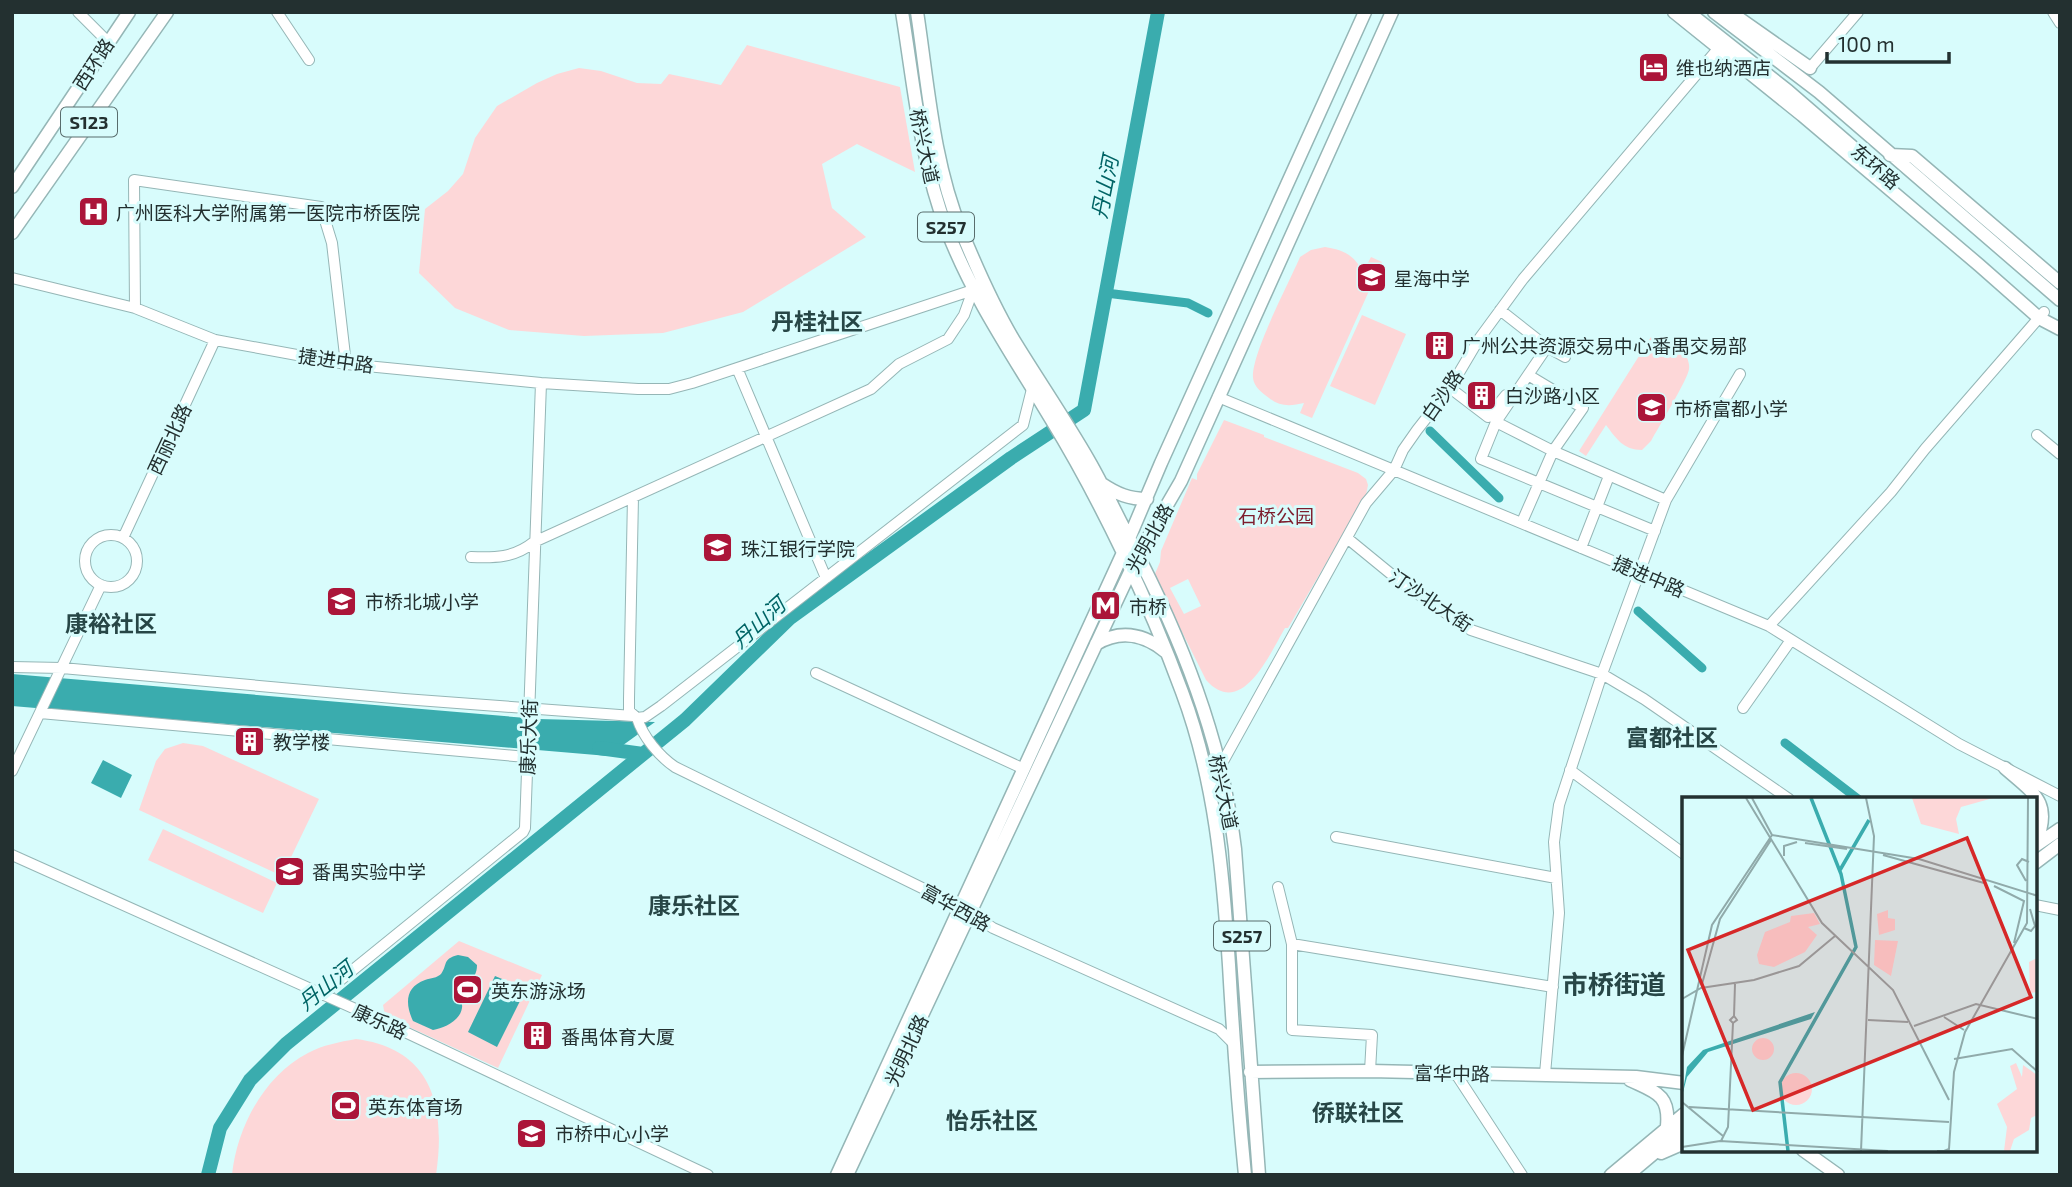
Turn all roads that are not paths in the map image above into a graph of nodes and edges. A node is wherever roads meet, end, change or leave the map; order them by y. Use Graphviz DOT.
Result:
graph roads {
  1 [pos="78,12"];
  2 [pos="128,12"];
  3 [pos="167,12"];
  4 [pos="277,12"];
  5 [pos="902,12"];
  6 [pos="917,12"];
  7 [pos="1365,12"];
  8 [pos="1392,12"];
  9 [pos="1674,12"];
  10 [pos="1688,12"];
  11 [pos="1714,12"];
  12 [pos="1730,12"];
  13 [pos="1858,12"];
  14 [pos="2054,13"];
  15 [pos="2060,23"];
  16 [pos="107,41"];
  17 [pos="1721,44"];
  18 [pos="1775,59"];
  19 [pos="309,60"];
  20 [pos="1810,68"];
  21 [pos="1800,78"];
  22 [pos="1788,91"];
  23 [pos="1841,112"];
  24 [pos="1802,114"];
  25 [pos="1828,125"];
  26 [pos="1890,155"];
  27 [pos="12,187"];
  28 [pos="12,233"];
  29 [pos="12,278"];
  30 [pos="2060,283"];
  31 [pos="973,290"];
  32 [pos="2060,300"];
  33 [pos="135,309"];
  34 [pos="1500,310"];
  35 [pos="2042,315"];
  36 [pos="2060,327"];
  37 [pos="215,340"];
  38 [pos="1547,347"];
  39 [pos="1565,357"];
  40 [pos="346,364"];
  41 [pos="737,368"];
  42 [pos="1740,374"];
  43 [pos="1528,375"];
  44 [pos="541,383"];
  45 [pos="1450,388"];
  46 [pos="1032,389"];
  47 [pos="1506,395"];
  48 [pos="1218,397"];
  49 [pos="1056,417"];
  50 [pos="1496,422"];
  51 [pos="2037,435"];
  52 [pos="766,437"];
  53 [pos="1070,440"];
  54 [pos="1553,451"];
  55 [pos="2060,454"];
  56 [pos="1394,470"];
  57 [pos="1609,476"];
  58 [pos="1539,483"];
  59 [pos="1101,484"];
  60 [pos="1148,496"];
  61 [pos="633,497"];
  62 [pos="1666,500"];
  63 [pos="1169,502"];
  64 [pos="1597,507"];
  65 [pos="1522,522"];
  66 [pos="1655,531"];
  67 [pos="122,538"];
  68 [pos="1347,538"];
  69 [pos="1129,539"];
  70 [pos="534,542"];
  71 [pos="1581,548"];
  72 [pos="1122,555"];
  73 [pos="1138,555"];
  74 [pos="471,557"];
  75 [pos="1639,571"];
  76 [pos="1130,572"];
  77 [pos="826,578"];
  78 [pos="101,585"];
  79 [pos="1769,626"];
  80 [pos="1791,640"];
  81 [pos="1096,644"];
  82 [pos="1166,652"];
  83 [pos="12,667"];
  84 [pos="62,668"];
  85 [pos="816,673"];
  86 [pos="1602,674"];
  87 [pos="1743,708"];
  88 [pos="528,712"];
  89 [pos="40,713"];
  90 [pos="635,717"];
  91 [pos="526,757"];
  92 [pos="1221,767"];
  93 [pos="2005,768"];
  94 [pos="1024,769"];
  95 [pos="1570,770"];
  96 [pos="12,771"];
  97 [pos="1210,785"];
  98 [pos="2060,796"];
  99 [pos="1786,797"];
  100 [pos="2037,797"];
  101 [pos="2037,797"];
  102 [pos="2060,829"];
  103 [pos="1336,838"];
  104 [pos="2037,841"];
  105 [pos="2060,844"];
  106 [pos="2037,845"];
  107 [pos="1682,853"];
  108 [pos="12,855"];
  109 [pos="2037,861"];
  110 [pos="1556,878"];
  111 [pos="1278,887"];
  112 [pos="2037,905"];
  113 [pos="966,910"];
  114 [pos="2060,910"];
  115 [pos="1292,944"];
  116 [pos="1553,986"];
  117 [pos="326,996"];
  118 [pos="1236,1046"];
  119 [pos="1370,1071"];
  120 [pos="1250,1072"];
  121 [pos="1456,1074"];
  122 [pos="1545,1074"];
  123 [pos="1623,1077"];
  124 [pos="1682,1083"];
  125 [pos="1682,1115"];
  126 [pos="1667,1126"];
  127 [pos="1682,1130"];
  128 [pos="1682,1144"];
  129 [pos="1806,1152"];
  130 [pos="1821,1152"];
  131 [pos="1647,1158"];
  132 [pos="708,1175"];
  133 [pos="837,1175"];
  134 [pos="847,1175"];
  135 [pos="1245,1175"];
  136 [pos="1259,1175"];
  137 [pos="1522,1175"];
  138 [pos="1611,1175"];
  139 [pos="1628,1175"];
  140 [pos="1838,1175"];
  141 [pos="1850,1175"];
  1 -- 16 [label="street"];
  2 -- 16 [label="main road, 西环路"];
  3 -- 28 [label="main road, 西环路 / S123"];
  4 -- 19 [label="street"];
  5 -- 31 [label="main road, 桥兴大道 / S257"];
  6 -- 49 [label="main road, 桥兴大道 / S257"];
  7 -- 60 [label="main road, 光明北路"];
  8 -- 48 [label="main road, 光明北路"];
  9 -- 17 [label="main road"];
  10 -- 17 [label="main road, 东环路"];
  11 -- 18 [label="main road"];
  12 -- 20 [label="main road"];
  13 -- 20 [label="street"];
  14 -- 15 [label="street"];
  16 -- 27 [label="main road, 西环路"];
  17 -- 22 [label="main road, 东环路"];
  17 -- 24 [label="main road"];
  17 -- 34 [label="street, 白沙路"];
  18 -- 20 [label="main road"];
  18 -- 21 [label="main road, 东环路"];
  20 -- 21 [label="main road"];
  21 -- 22 [label="main road"];
  21 -- 23 [label="main road, 东环路"];
  22 -- 24 [label="main road"];
  22 -- 25 [label="main road, 东环路"];
  23 -- 25 [label="main road"];
  23 -- 26 [label="main road, 东环路"];
  24 -- 35 [label="main road"];
  25 -- 35 [label="main road, 东环路"];
  26 -- 30 [label="main road"];
  26 -- 32 [label="main road, 东环路"];
  29 -- 33 [label="street, 捷进中路"];
  31 -- 41 [label="street, 捷进中路"];
  31 -- 46 [label="main road, 桥兴大道 / S257"];
  31 -- 52 [label="street"];
  33 -- 37 [label="street, 捷进中路"];
  33 -- 40 [label="street"];
  34 -- 38 [label="street"];
  34 -- 45 [label="street, 白沙路"];
  35 -- 36 [label="main road"];
  35 -- 79 [label="street"];
  37 -- 40 [label="street, 捷进中路"];
  37 -- 67 [label="street, 西丽北路"];
  38 -- 39 [label="street"];
  38 -- 43 [label="street"];
  40 -- 44 [label="street, 捷进中路"];
  41 -- 44 [label="street, 捷进中路"];
  41 -- 52 [label="street"];
  42 -- 62 [label="street"];
  43 -- 50 [label="street"];
  43 -- 54 [label="street"];
  44 -- 70 [label="street, 康乐大街"];
  45 -- 47 [label="street"];
  45 -- 56 [label="street, 白沙路"];
  46 -- 49 [label="main road, 桥兴大道 / S257"];
  46 -- 77 [label="street"];
  48 -- 56 [label="street, 捷进中路"];
  48 -- 63 [label="main road, 光明北路"];
  49 -- 53 [label="main road, S257"];
  50 -- 54 [label="street"];
  50 -- 58 [label="street"];
  51 -- 55 [label="street"];
  52 -- 61 [label="street"];
  52 -- 77 [label="street"];
  53 -- 59 [label="main road, 桥兴大道 / S257"];
  53 -- 72 [label="main road, 桥兴大道 / S257"];
  54 -- 57 [label="street"];
  54 -- 58 [label="street"];
  56 -- 65 [label="street, 捷进中路"];
  56 -- 68 [label="street, 白沙路"];
  57 -- 62 [label="street"];
  57 -- 64 [label="street"];
  58 -- 64 [label="street"];
  58 -- 65 [label="street"];
  59 -- 60 [label="main road"];
  59 -- 69 [label="main road, 桥兴大道 / S257"];
  60 -- 63 [label="main road"];
  60 -- 69 [label="main road, 光明北路"];
  61 -- 70 [label="street"];
  61 -- 90 [label="street"];
  62 -- 66 [label="street"];
  63 -- 73 [label="main road, 光明北路"];
  64 -- 66 [label="street"];
  64 -- 71 [label="street"];
  65 -- 71 [label="street, 捷进中路"];
  66 -- 75 [label="street"];
  67 -- 78 [label="street"];
  67 -- 78 [label="street"];
  68 -- 86 [label="street, 汀沙北大街"];
  68 -- 92 [label="street, 白沙路"];
  69 -- 72 [label="main road, 光明北路"];
  69 -- 73 [label="main road, 桥兴大道 / S257"];
  70 -- 74 [label="street"];
  70 -- 88 [label="street, 康乐大街"];
  71 -- 75 [label="street, 捷进中路"];
  72 -- 76 [label="main road, 桥兴大道 / S257"];
  72 -- 94 [label="main road, 光明北路"];
  73 -- 76 [label="main road, 光明北路"];
  73 -- 92 [label="main road, 桥兴大道 / S257"];
  75 -- 79 [label="street, 捷进中路"];
  75 -- 86 [label="street"];
  76 -- 81 [label="main road, 光明北路"];
  76 -- 82 [label="main road, 桥兴大道 / S257"];
  77 -- 90 [label="street"];
  78 -- 84 [label="street"];
  79 -- 80 [label="street, 捷进中路"];
  80 -- 87 [label="street"];
  80 -- 93 [label="street, 捷进中路"];
  81 -- 82 [label="main road"];
  81 -- 113 [label="main road, 光明北路"];
  82 -- 97 [label="main road, 桥兴大道 / S257"];
  83 -- 84 [label="street"];
  84 -- 88 [label="street"];
  84 -- 89 [label="street"];
  85 -- 94 [label="street"];
  86 -- 95 [label="street"];
  86 -- 99 [label="street, 汀沙北大街"];
  88 -- 90 [label="street"];
  88 -- 91 [label="street, 康乐大街"];
  89 -- 91 [label="street"];
  89 -- 96 [label="street"];
  90 -- 113 [label="street, 富华西路"];
  91 -- 117 [label="street, 康乐大街"];
  92 -- 97 [label="street, 白沙路"];
  92 -- 120 [label="main road, 桥兴大道 / S257"];
  93 -- 98 [label="street, 捷进中路"];
  93 -- 100 [label="main road"];
  94 -- 113 [label="main road, 光明北路"];
  95 -- 107 [label="street"];
  95 -- 110 [label="street"];
  97 -- 118 [label="main road, 桥兴大道 / S257"];
  101 -- 104 [label="main road"];
  102 -- 106 [label="main road"];
  103 -- 110 [label="street"];
  105 -- 109 [label="main road"];
  108 -- 117 [label="street, 康乐路"];
  110 -- 116 [label="street"];
  111 -- 115 [label="street"];
  112 -- 114 [label="street"];
  113 -- 118 [label="street, 富华西路"];
  113 -- 133 [label="main road, 光明北路"];
  113 -- 134 [label="main road, 光明北路"];
  115 -- 116 [label="street"];
  115 -- 119 [label="street"];
  116 -- 122 [label="street"];
  117 -- 132 [label="street, 康乐路"];
  118 -- 120 [label="main road"];
  118 -- 135 [label="main road, 桥兴大道 / S257"];
  119 -- 120 [label="main road, 富华中路"];
  119 -- 121 [label="main road, 富华中路"];
  120 -- 136 [label="main road, 桥兴大道 / S257"];
  121 -- 122 [label="main road, 富华中路"];
  121 -- 137 [label="street"];
  122 -- 123 [label="main road, 富华中路"];
  123 -- 124 [label="main road, 富华中路"];
  123 -- 126 [label="main road"];
  125 -- 126 [label="main road"];
  126 -- 138 [label="main road"];
  127 -- 131 [label="main road"];
  128 -- 131 [label="main road"];
  129 -- 140 [label="main road"];
  130 -- 141 [label="main road"];
  131 -- 139 [label="main road"];
}
